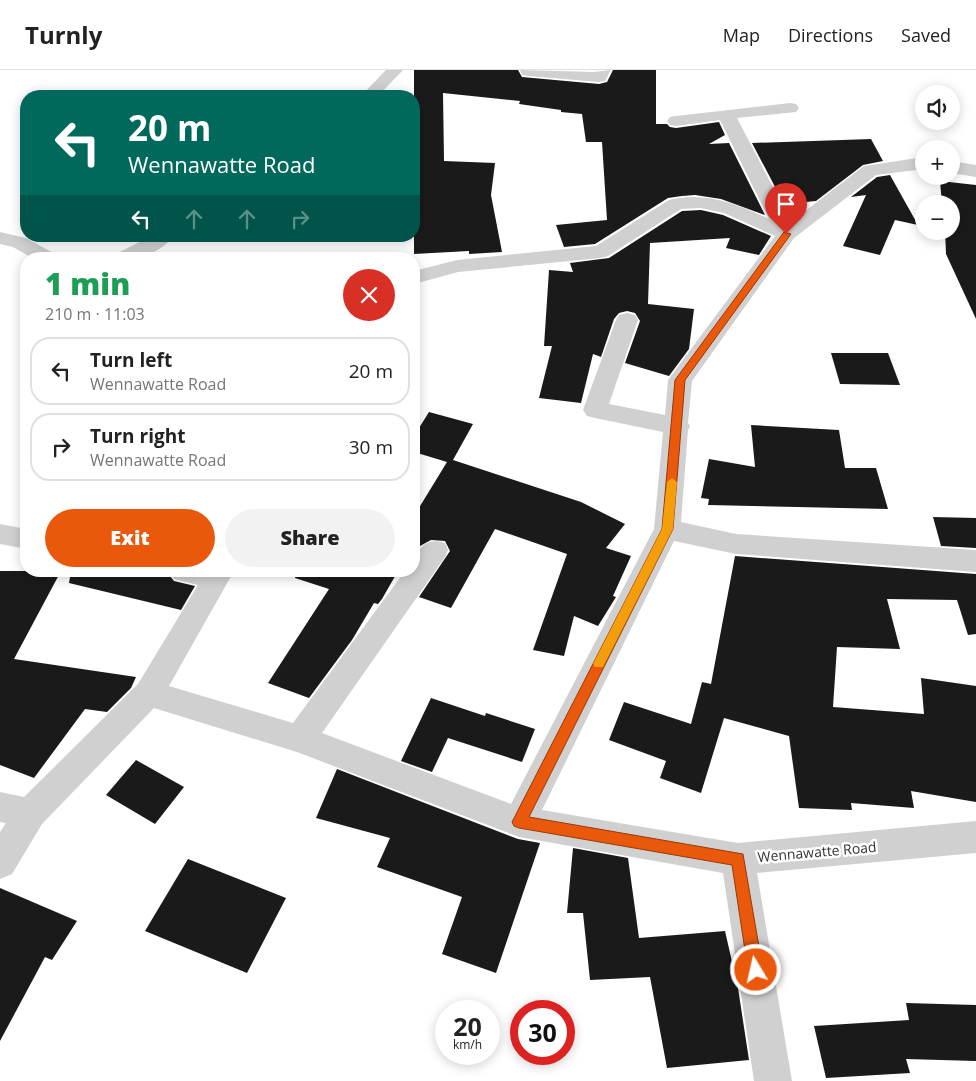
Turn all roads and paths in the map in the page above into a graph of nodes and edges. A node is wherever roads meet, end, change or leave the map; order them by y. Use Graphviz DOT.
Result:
graph roads {
  1 [pos="395,70"];
  2 [pos="603,70"];
  3 [pos="528,71"];
  4 [pos="375,90"];
  5 [pos="790,108"];
  6 [pos="726,114"];
  7 [pos="676,121"];
  8 [pos="915,164"];
  9 [pos="960,168"];
  10 [pos="976,171"];
  11 [pos="786,234"];
  12 [pos="0,238"];
  13 [pos="156,242"];
  14 [pos="37,252"];
  15 [pos="136,252"];
  16 [pos="420,276"];
  17 [pos="627,320"];
  18 [pos="678,426"];
  19 [pos="667,529"];
  20 [pos="0,534"];
  21 [pos="20,538"];
  22 [pos="435,550"];
  23 [pos="976,561"];
  24 [pos="420,571"];
  25 [pos="218,577"];
  26 [pos="416,577"];
  27 [pos="149,694"];
  28 [pos="300,739"];
  29 [pos="15,810"];
  30 [pos="519,822"];
  31 [pos="976,838"];
  32 [pos="738,859"];
  33 [pos="0,864"];
  34 [pos="773,1081"];
  1 -- 4 [label="street"];
  2 -- 3 [label="street"];
  5 -- 6 [label="street"];
  6 -- 7 [label="street"];
  6 -- 11 [label="street"];
  8 -- 11 [label="street"];
  9 -- 10 [label="street"];
  11 -- 16 [label="street"];
  11 -- 18 [label="street"];
  12 -- 14 [label="street"];
  13 -- 15 [label="street"];
  17 -- 18 [label="street"];
  18 -- 19 [label="street"];
  19 -- 23 [label="street"];
  19 -- 30 [label="street"];
  20 -- 21 [label="street"];
  22 -- 24 [label="street"];
  25 -- 27 [label="street"];
  26 -- 28 [label="street"];
  27 -- 28 [label="street, Wennawatte Road"];
  27 -- 29 [label="street"];
  28 -- 30 [label="street, Wennawatte Road"];
  29 -- 33 [label="street"];
  30 -- 32 [label="street, Wennawatte Road"];
  31 -- 32 [label="street, Wennawatte Road"];
  32 -- 34 [label="street"];
}
